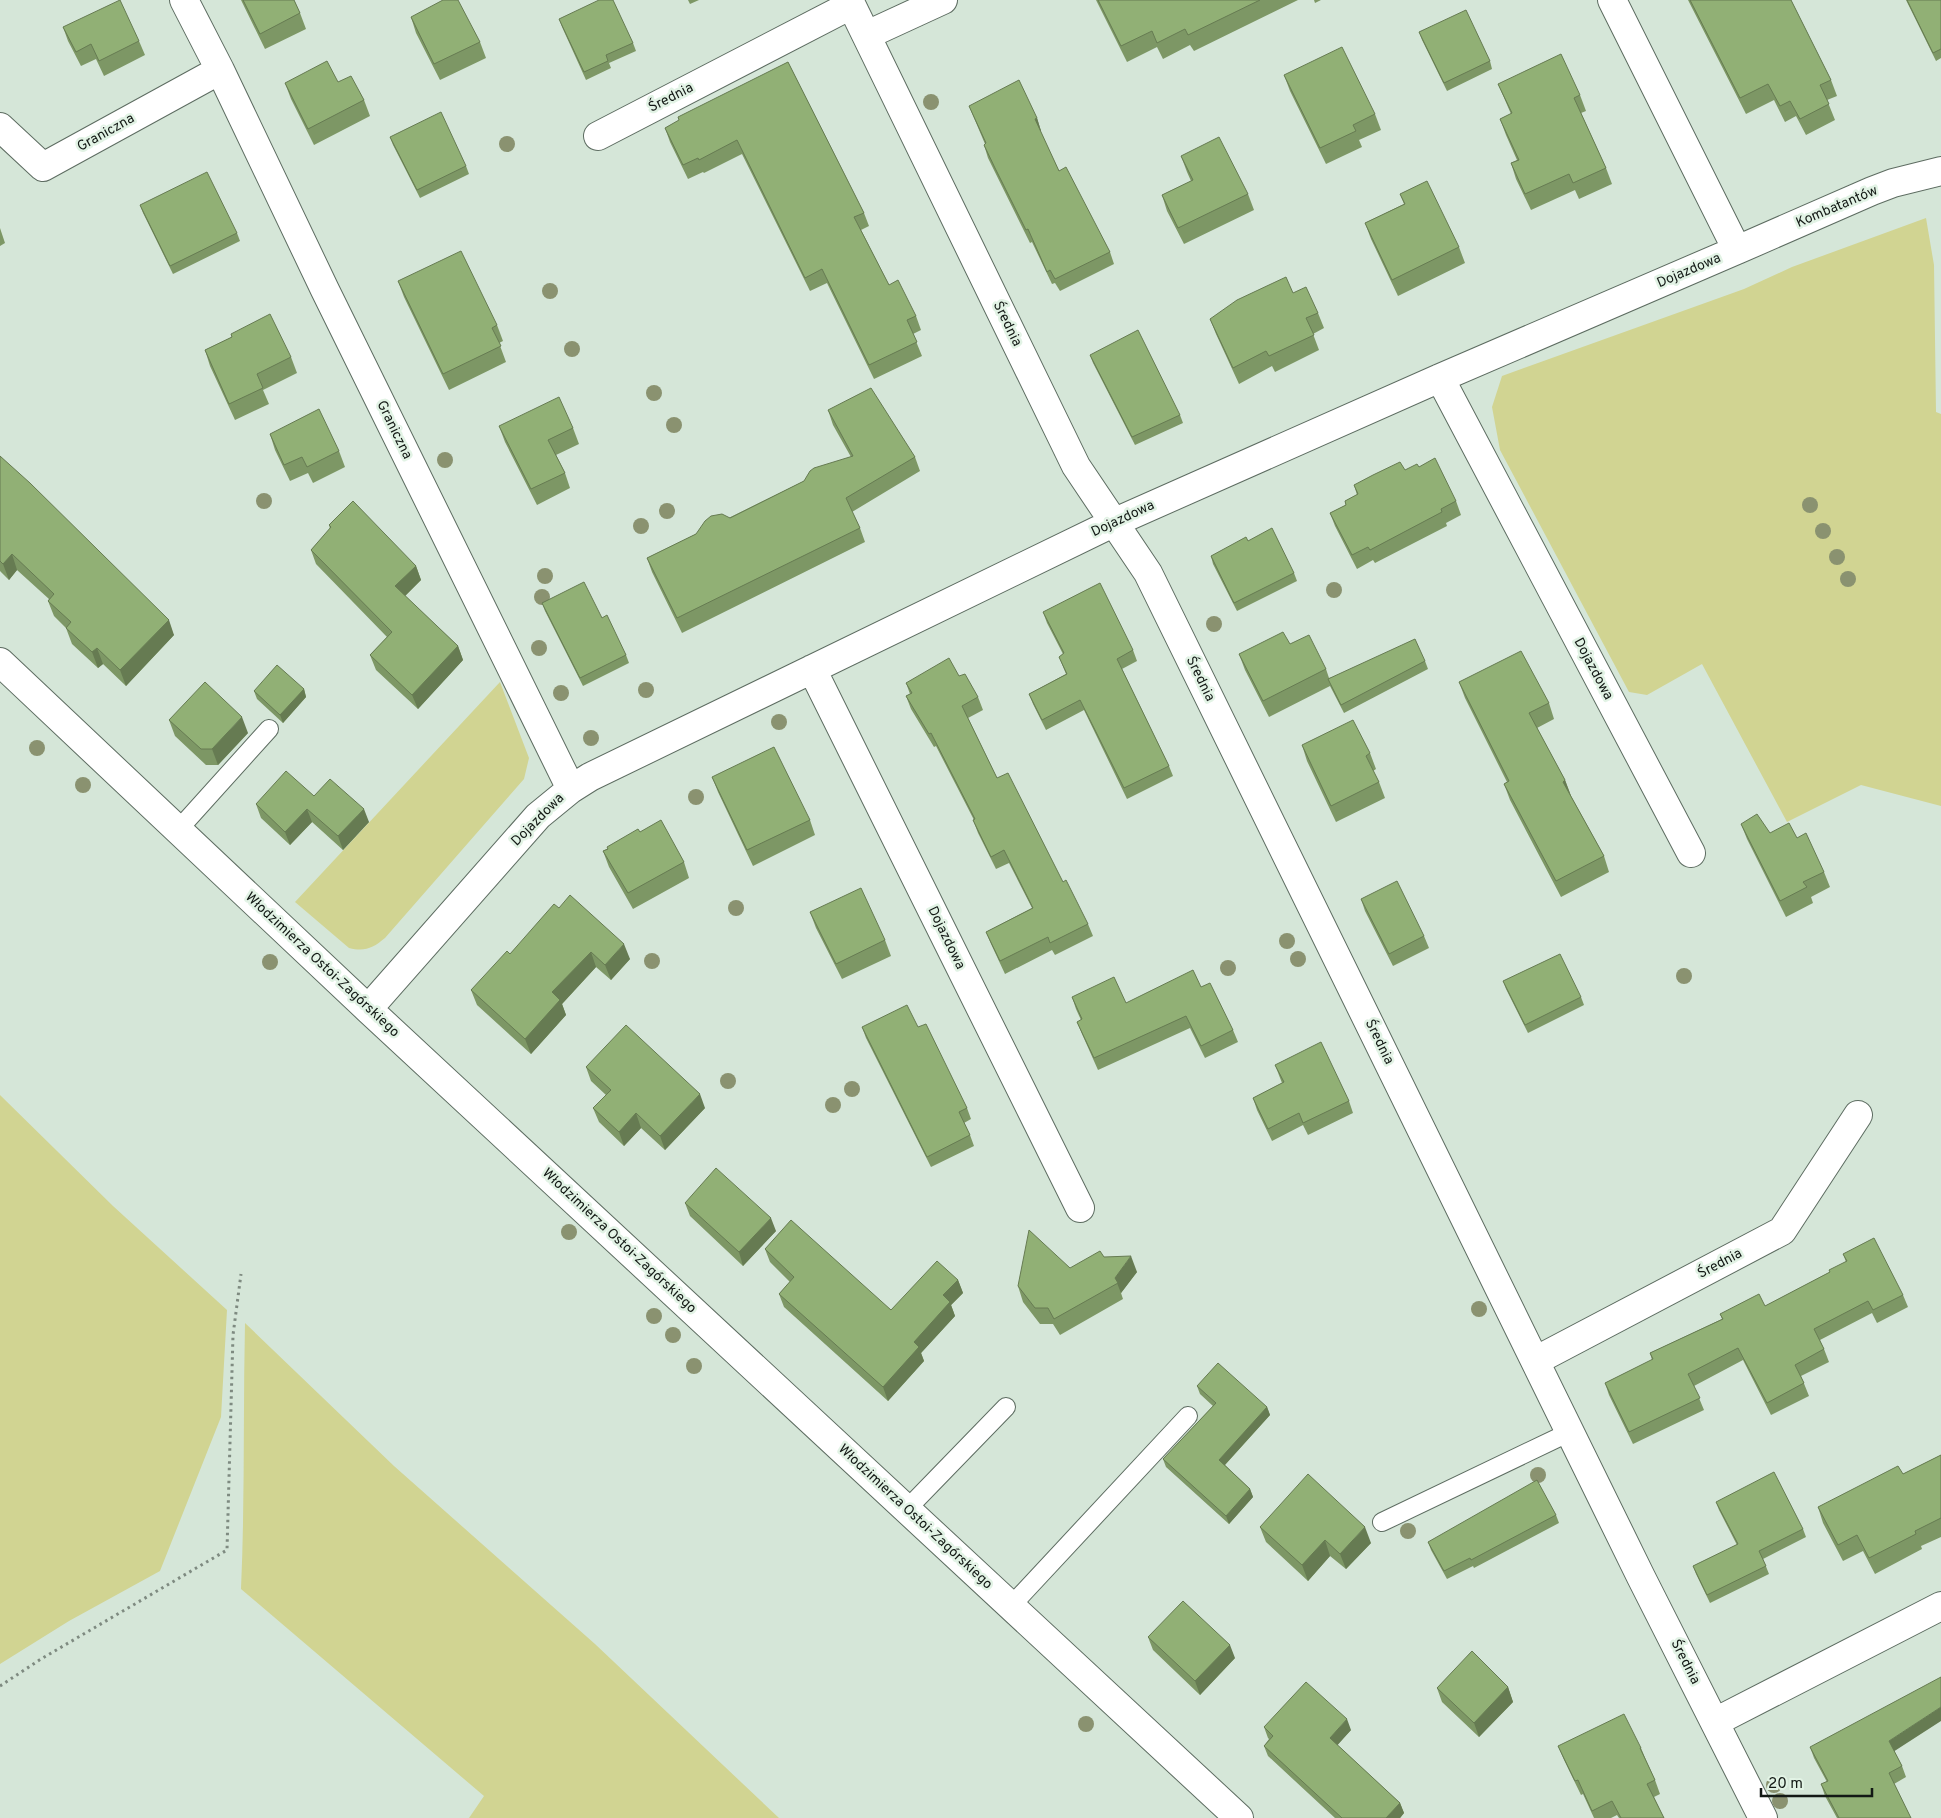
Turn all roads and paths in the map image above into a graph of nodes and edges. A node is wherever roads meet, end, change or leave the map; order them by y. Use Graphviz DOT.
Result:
graph roads {
  1 [pos="184,0"];
  2 [pos="943,0"];
  3 [pos="1612,0"];
  4 [pos="850,2"];
  5 [pos="867,35"];
  6 [pos="220,70"];
  7 [pos="0,127"];
  8 [pos="598,136"];
  9 [pos="1941,171"];
  10 [pos="1737,250"];
  11 [pos="1440,378"];
  12 [pos="1113,522"];
  13 [pos="0,662"];
  14 [pos="812,669"];
  15 [pos="269,729"];
  16 [pos="570,789"];
  17 [pos="178,830"];
  18 [pos="1691,853"];
  19 [pos="368,1009"];
  20 [pos="1858,1115"];
  21 [pos="1080,1208"];
  22 [pos="241,1274"];
  23 [pos="1535,1361"];
  24 [pos="1006,1407"];
  25 [pos="1188,1416"];
  26 [pos="1570,1432"];
  27 [pos="907,1509"];
  28 [pos="1382,1522"];
  29 [pos="1011,1606"];
  30 [pos="1941,1606"];
  31 [pos="0,1686"];
  32 [pos="1715,1722"];
  33 [pos="1239,1818"];
  34 [pos="1762,1818"];
  1 -- 6 [label="street, Graniczna"];
  2 -- 5 [label="street"];
  3 -- 10 [label="street, Dojazdowa"];
  4 -- 5 [label="street, Średnia"];
  4 -- 8 [label="street, Średnia"];
  5 -- 12 [label="street, Średnia"];
  6 -- 7 [label="street, Graniczna"];
  6 -- 16 [label="street, Graniczna"];
  9 -- 10 [label="street, Kombatantów"];
  10 -- 11 [label="street, Dojazdowa"];
  11 -- 12 [label="street, Dojazdowa"];
  11 -- 18 [label="street, Dojazdowa"];
  12 -- 14 [label="street, Dojazdowa"];
  12 -- 23 [label="street, Średnia"];
  13 -- 17 [label="street, Włodzimierza Ostoi-Zagórskiego"];
  14 -- 16 [label="street, Dojazdowa"];
  14 -- 21 [label="street, Dojazdowa"];
  15 -- 17 [label="lane"];
  16 -- 19 [label="street, Dojazdowa"];
  17 -- 19 [label="street, Włodzimierza Ostoi-Zagórskiego"];
  19 -- 27 [label="street, Włodzimierza Ostoi-Zagórskiego"];
  20 -- 23 [label="street, Średnia"];
  22 -- 31 [label="path"];
  23 -- 26 [label="street, Średnia"];
  24 -- 27 [label="lane"];
  25 -- 29 [label="lane"];
  26 -- 28 [label="lane"];
  26 -- 32 [label="street, Średnia"];
  27 -- 29 [label="street, Włodzimierza Ostoi-Zagórskiego"];
  29 -- 33 [label="street, Włodzimierza Ostoi-Zagórskiego"];
  30 -- 32 [label="street"];
  32 -- 34 [label="street, Średnia"];
}
